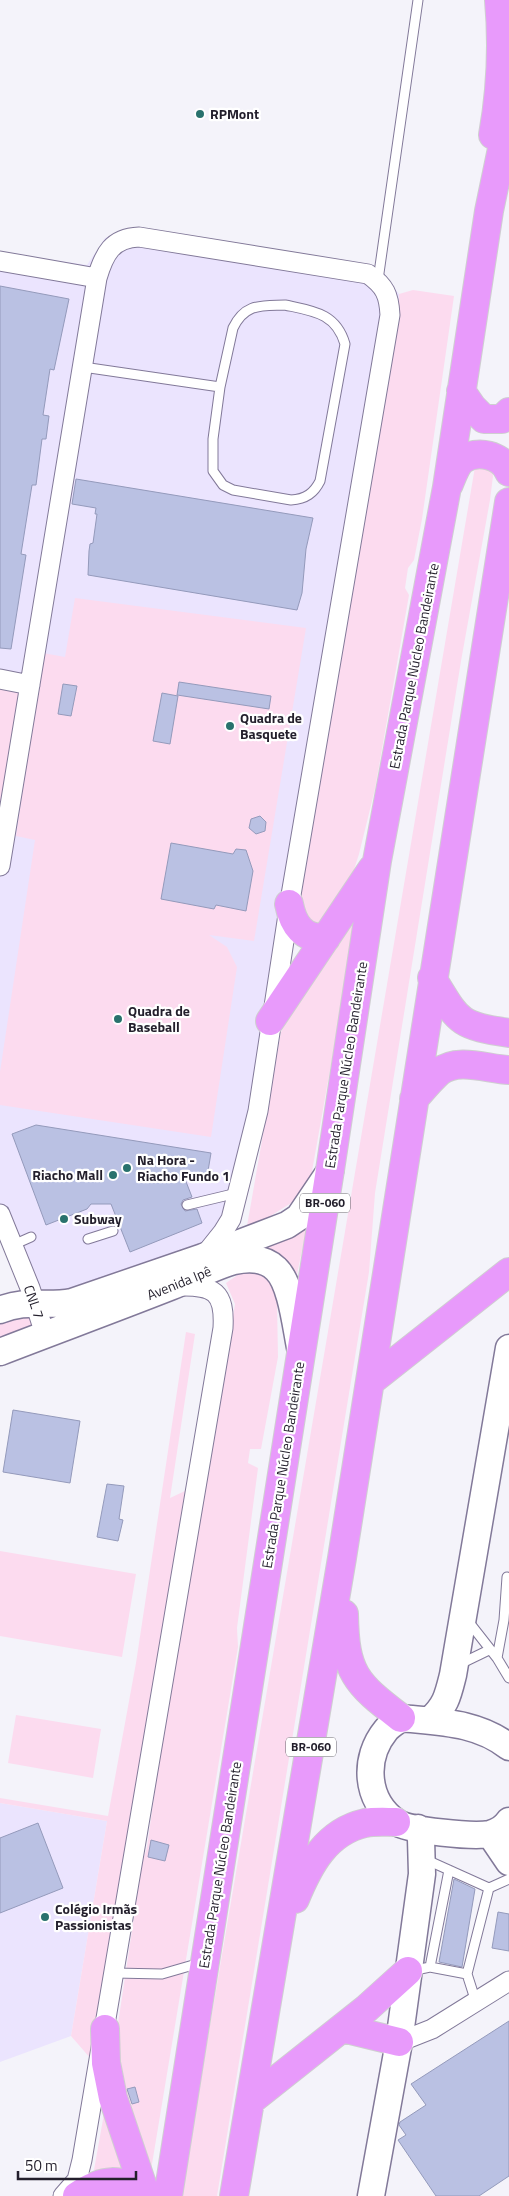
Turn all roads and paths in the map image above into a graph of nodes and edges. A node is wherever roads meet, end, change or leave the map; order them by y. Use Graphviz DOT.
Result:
graph roads {
  1 [pos="418,0"];
  2 [pos="499,0"];
  3 [pos="509,115"];
  4 [pos="489,212"];
  5 [pos="0,261"];
  6 [pos="97,278"];
  7 [pos="378,280"];
  8 [pos="84,367"];
  9 [pos="220,386"];
  10 [pos="461,391"];
  11 [pos="509,412"];
  12 [pos="509,472"];
  13 [pos="448,487"];
  14 [pos="509,502"];
  15 [pos="0,679"];
  16 [pos="30,685"];
  17 [pos="377,861"];
  18 [pos="0,866"];
  19 [pos="289,904"];
  20 [pos="326,938"];
  21 [pos="432,978"];
  22 [pos="270,1021"];
  23 [pos="509,1033"];
  24 [pos="509,1070"];
  25 [pos="414,1099"];
  26 [pos="330,1170"];
  27 [pos="237,1193"];
  28 [pos="187,1205"];
  29 [pos="0,1214"];
  30 [pos="113,1231"];
  31 [pos="31,1237"];
  32 [pos="88,1239"];
  33 [pos="12,1245"];
  34 [pos="203,1257"];
  35 [pos="509,1272"];
  36 [pos="173,1286"];
  37 [pos="16,1305"];
  38 [pos="45,1334"];
  39 [pos="509,1348"];
  40 [pos="0,1352"];
  41 [pos="301,1353"];
  42 [pos="371,1381"];
  43 [pos="342,1558"];
  44 [pos="507,1577"];
  45 [pos="464,1614"];
  46 [pos="489,1650"];
  47 [pos="497,1658"];
  48 [pos="454,1671"];
  49 [pos="509,1678"];
  50 [pos="401,1718"];
  51 [pos="430,1720"];
  52 [pos="477,1728"];
  53 [pos="509,1747"];
  54 [pos="407,1825"];
  55 [pos="500,1827"];
  56 [pos="453,1834"];
  57 [pos="509,1862"];
  58 [pos="433,1868"];
  59 [pos="509,1879"];
  60 [pos="490,1888"];
  61 [pos="279,1935"];
  62 [pos="205,1962"];
  63 [pos="419,1969"];
  64 [pos="115,1973"];
  65 [pos="467,1974"];
  66 [pos="509,1981"];
  67 [pos="476,2002"];
  68 [pos="342,2028"];
  69 [pos="105,2029"];
  70 [pos="399,2042"];
  71 [pos="250,2101"];
  72 [pos="63,2196"];
  73 [pos="77,2196"];
  74 [pos="145,2196"];
  75 [pos="168,2196"];
  76 [pos="234,2196"];
  77 [pos="371,2196"];
  1 -- 7 [label="lane"];
  2 -- 4 [label="highway"];
  3 -- 4 [label="highway, Estrada Parque Núcleo Bandeirante / BR-060"];
  4 -- 10 [label="highway, Estrada Parque Núcleo Bandeirante / BR-060"];
  5 -- 6 [label="street"];
  6 -- 7 [label="street"];
  6 -- 8 [label="street"];
  7 -- 19 [label="street"];
  8 -- 9 [label="lane"];
  8 -- 16 [label="street"];
  9 -- 9 [label="lane"];
  10 -- 11 [label="highway"];
  10 -- 13 [label="highway, Estrada Parque Núcleo Bandeirante / BR-060"];
  12 -- 13 [label="highway"];
  13 -- 17 [label="highway, Estrada Parque Núcleo Bandeirante / BR-060"];
  14 -- 21 [label="highway, BR-060"];
  15 -- 16 [label="street"];
  16 -- 18 [label="street"];
  17 -- 20 [label="highway"];
  17 -- 26 [label="highway, Estrada Parque Núcleo Bandeirante / BR-060"];
  19 -- 20 [label="highway"];
  19 -- 22 [label="street"];
  20 -- 22 [label="highway"];
  21 -- 23 [label="highway"];
  21 -- 25 [label="highway, BR-060"];
  22 -- 27 [label="street"];
  24 -- 25 [label="highway"];
  25 -- 42 [label="highway, BR-060"];
  26 -- 34 [label="street, Avenida Ipê"];
  26 -- 41 [label="highway, Estrada Parque Núcleo Bandeirante / BR-060"];
  27 -- 28 [label="lane"];
  27 -- 34 [label="street"];
  29 -- 33 [label="street, CNL 7"];
  30 -- 32 [label="lane"];
  31 -- 33 [label="lane"];
  33 -- 37 [label="street, CNL 7"];
  34 -- 37 [label="street, Avenida Ipê"];
  35 -- 42 [label="highway"];
  36 -- 38 [label="street, Avenida Ipê"];
  36 -- 41 [label="street, Avenida Ipê"];
  36 -- 64 [label="street"];
  37 -- 38 [label="street, CNL 7"];
  38 -- 40 [label="street, Avenida Ipê"];
  39 -- 45 [label="street"];
  41 -- 62 [label="highway, Estrada Parque Núcleo Bandeirante / BR-060"];
  42 -- 43 [label="highway, BR-060"];
  43 -- 50 [label="highway"];
  43 -- 61 [label="highway, BR-060"];
  44 -- 47 [label="lane"];
  45 -- 46 [label="lane"];
  45 -- 48 [label="street"];
  46 -- 47 [label="lane"];
  46 -- 48 [label="lane"];
  47 -- 49 [label="lane"];
  48 -- 51 [label="street"];
  48 -- 52 [label="street"];
  50 -- 51 [label="street"];
  50 -- 54 [label="street"];
  51 -- 52 [label="street"];
  52 -- 53 [label="street"];
  54 -- 56 [label="street"];
  54 -- 58 [label="street"];
  54 -- 61 [label="highway"];
  55 -- 56 [label="street"];
  55 -- 57 [label="street"];
  56 -- 58 [label="street"];
  58 -- 60 [label="lane"];
  58 -- 63 [label="street"];
  59 -- 60 [label="lane"];
  60 -- 65 [label="lane"];
  61 -- 71 [label="highway, BR-060"];
  62 -- 64 [label="lane"];
  62 -- 75 [label="highway, Estrada Parque Núcleo Bandeirante / BR-060"];
  63 -- 65 [label="lane"];
  63 -- 68 [label="highway"];
  63 -- 70 [label="street"];
  64 -- 69 [label="street"];
  65 -- 67 [label="lane"];
  66 -- 67 [label="street"];
  67 -- 70 [label="street"];
  68 -- 70 [label="highway"];
  68 -- 71 [label="highway"];
  69 -- 72 [label="street"];
  69 -- 74 [label="highway"];
  70 -- 77 [label="street"];
  71 -- 76 [label="highway, BR-060"];
  73 -- 74 [label="highway"];
}
